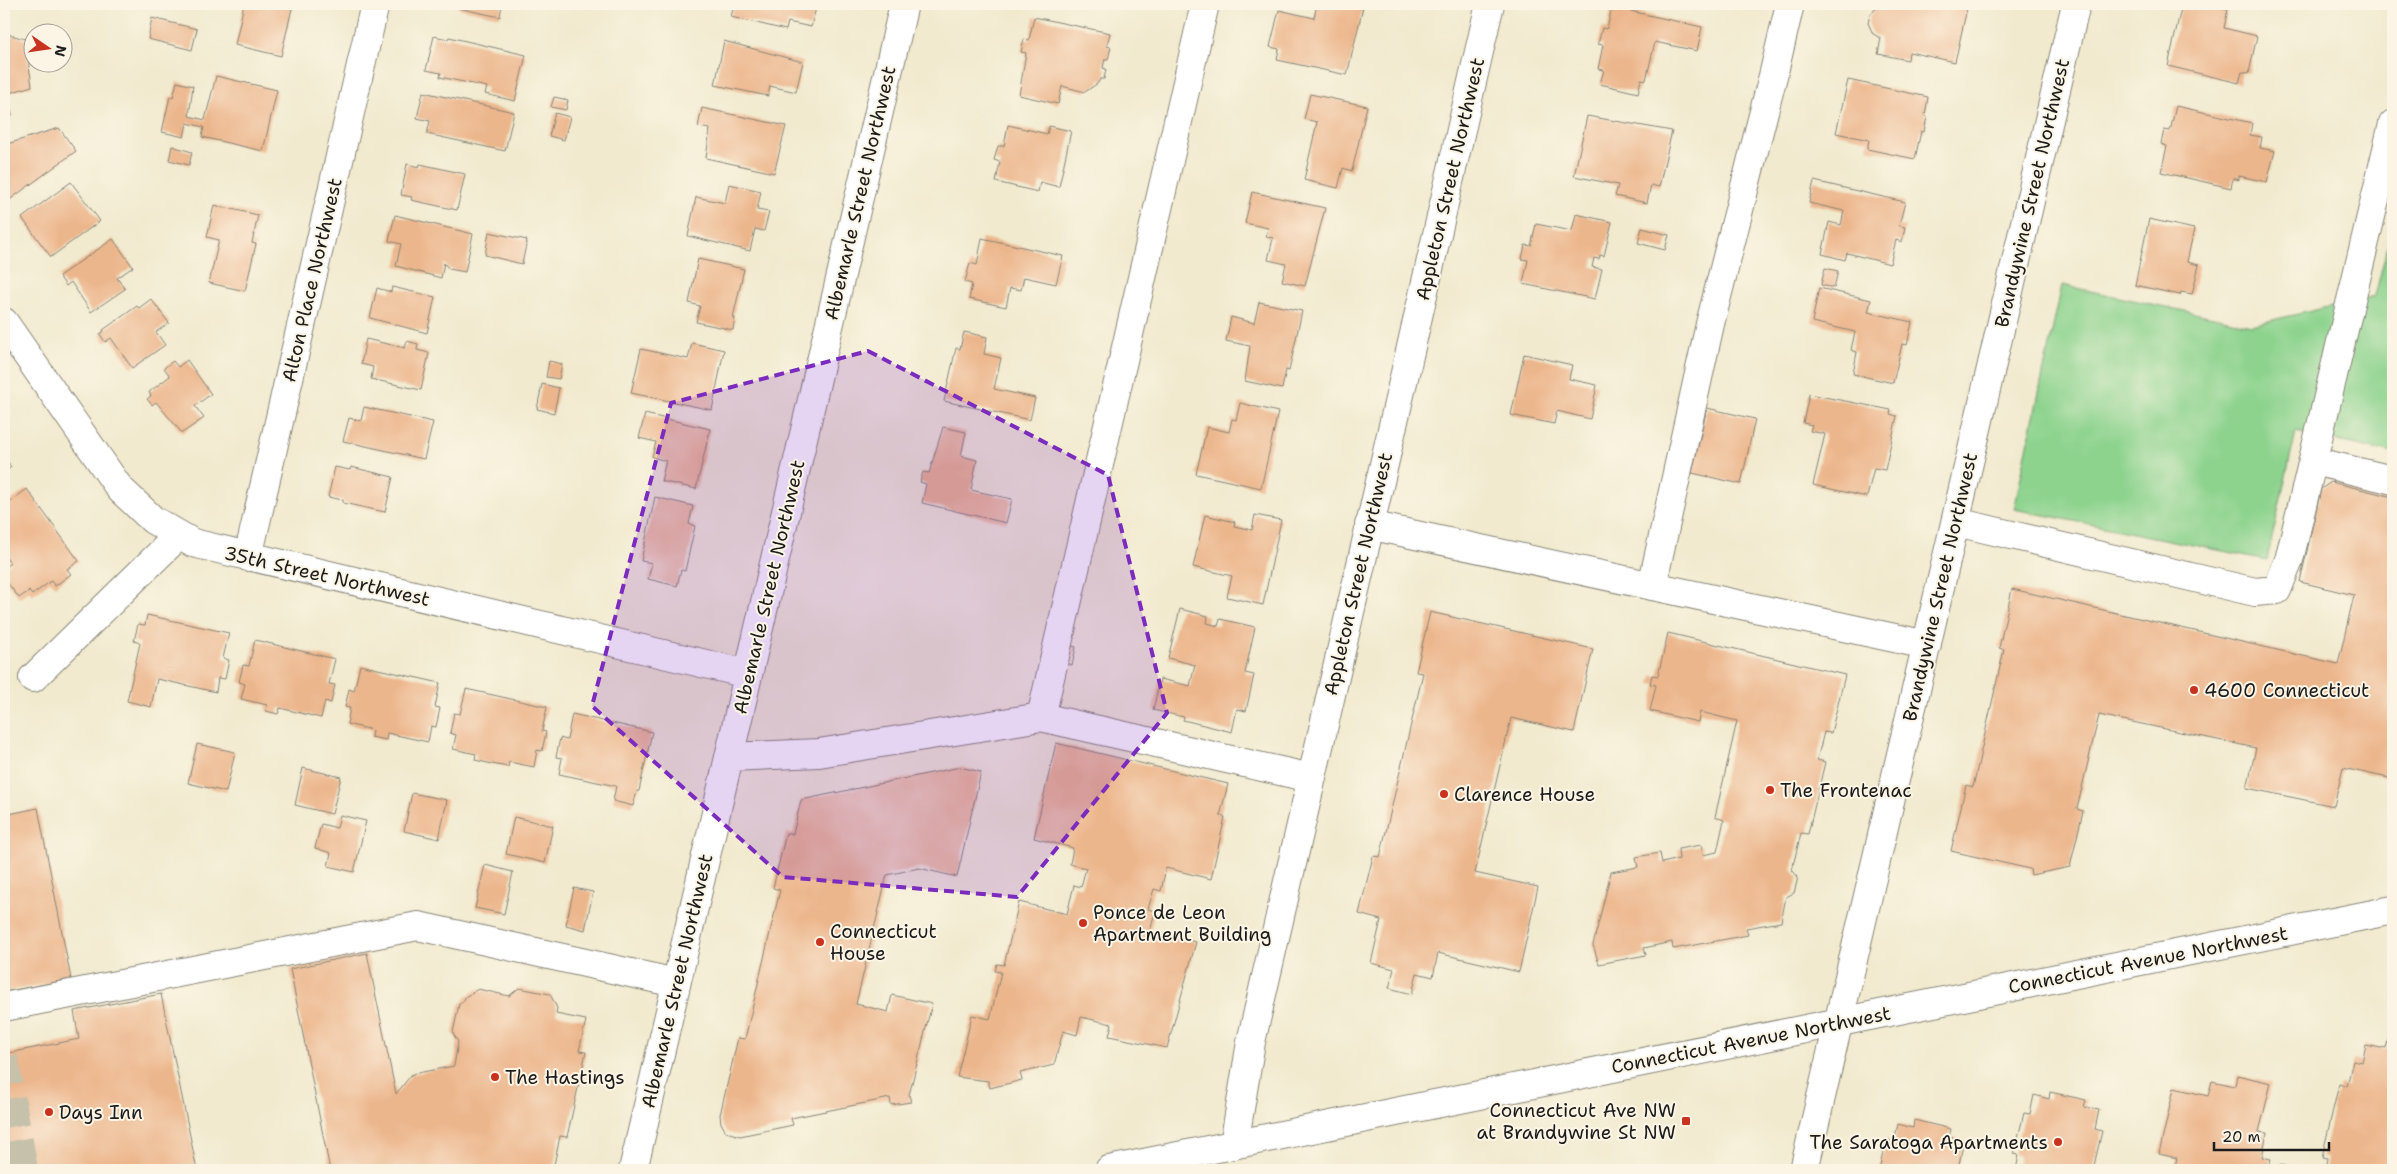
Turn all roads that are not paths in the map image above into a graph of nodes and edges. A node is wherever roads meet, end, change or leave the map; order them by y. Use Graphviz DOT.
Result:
graph roads {
  1 [pos="375,4"];
  2 [pos="904,4"];
  3 [pos="1205,4"];
  4 [pos="1490,4"];
  5 [pos="1790,4"];
  6 [pos="2076,4"];
  7 [pos="2393,124"];
  8 [pos="4,322"];
  9 [pos="2313,461"];
  10 [pos="2393,480"];
  11 [pos="1956,522"];
  12 [pos="1370,525"];
  13 [pos="178,536"];
  14 [pos="248,557"];
  15 [pos="1652,586"];
  16 [pos="1926,645"];
  17 [pos="748,674"];
  18 [pos="33,678"];
  19 [pos="1041,717"];
  20 [pos="729,757"];
  21 [pos="1311,778"];
  22 [pos="2393,910"];
  23 [pos="676,983"];
  24 [pos="4,1007"];
  25 [pos="1839,1023"];
  26 [pos="1234,1145"];
  27 [pos="633,1170"];
  28 [pos="1109,1170"];
  29 [pos="1804,1170"];
  1 -- 14 [label="street, Alton Place Northwest"];
  2 -- 17 [label="street, Albemarle Street Northwest"];
  3 -- 19 [label="street"];
  4 -- 12 [label="street, Appleton Street Northwest"];
  5 -- 15 [label="street"];
  6 -- 11 [label="street, Brandywine Street Northwest"];
  7 -- 9 [label="street"];
  8 -- 13 [label="street, 35th Street Northwest"];
  9 -- 10 [label="street"];
  9 -- 11 [label="street"];
  11 -- 16 [label="street, Brandywine Street Northwest"];
  12 -- 15 [label="street"];
  12 -- 21 [label="street, Appleton Street Northwest"];
  13 -- 14 [label="street, 35th Street Northwest"];
  13 -- 18 [label="street"];
  14 -- 17 [label="street, 35th Street Northwest"];
  15 -- 16 [label="street"];
  16 -- 25 [label="street, Brandywine Street Northwest"];
  17 -- 20 [label="street, Albemarle Street Northwest"];
  19 -- 20 [label="street"];
  19 -- 21 [label="street"];
  20 -- 23 [label="street, Albemarle Street Northwest"];
  21 -- 26 [label="street, Appleton Street Northwest"];
  22 -- 25 [label="street, Connecticut Avenue Northwest"];
  23 -- 24 [label="street"];
  23 -- 27 [label="street, Albemarle Street Northwest"];
  25 -- 26 [label="street, Connecticut Avenue Northwest"];
  25 -- 29 [label="street, Brandywine Street Northwest"];
  26 -- 28 [label="street, Connecticut Avenue Northwest"];
}
